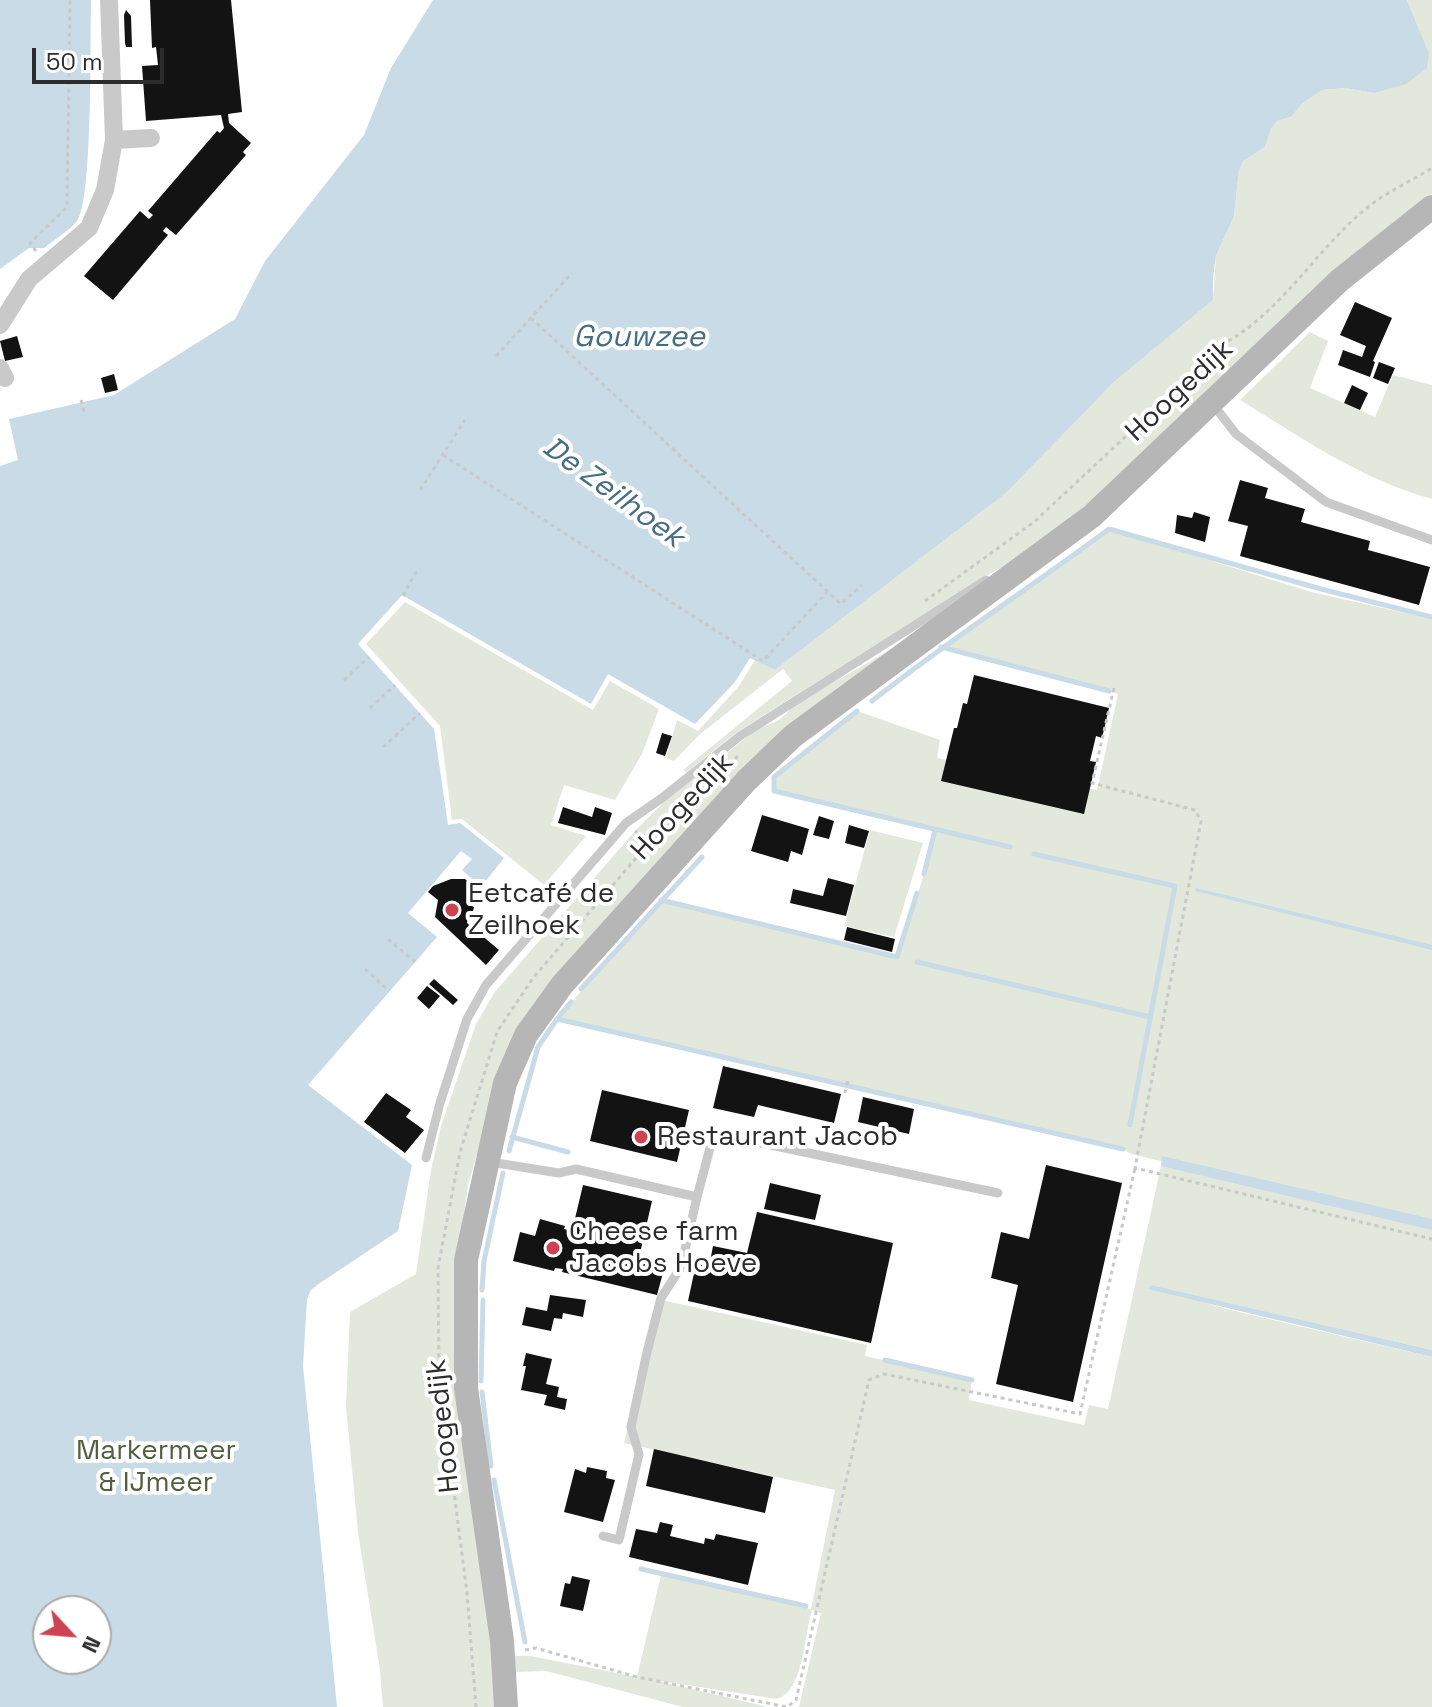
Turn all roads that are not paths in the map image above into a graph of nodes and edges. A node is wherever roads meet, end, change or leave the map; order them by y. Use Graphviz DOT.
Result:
graph roads {
  1 [pos="109,0"];
  2 [pos="151,138"];
  3 [pos="114,140"];
  4 [pos="1432,207"];
  5 [pos="0,325"];
  6 [pos="1212,403"];
  7 [pos="1432,540"];
  8 [pos="1021,569"];
  9 [pos="426,1158"];
  10 [pos="486,1162"];
  11 [pos="998,1193"];
  12 [pos="697,1197"];
  13 [pos="603,1536"];
  14 [pos="506,1707"];
  1 -- 3 [label="street"];
  2 -- 3 [label="street"];
  3 -- 5 [label="street"];
  4 -- 6 [label="street, Hoogedijk"];
  6 -- 7 [label="lane"];
  6 -- 8 [label="street, Hoogedijk"];
  8 -- 9 [label="lane"];
  8 -- 10 [label="street, Hoogedijk"];
  10 -- 12 [label="lane"];
  10 -- 14 [label="street, Hoogedijk"];
  11 -- 12 [label="lane"];
  12 -- 13 [label="lane"];
}
